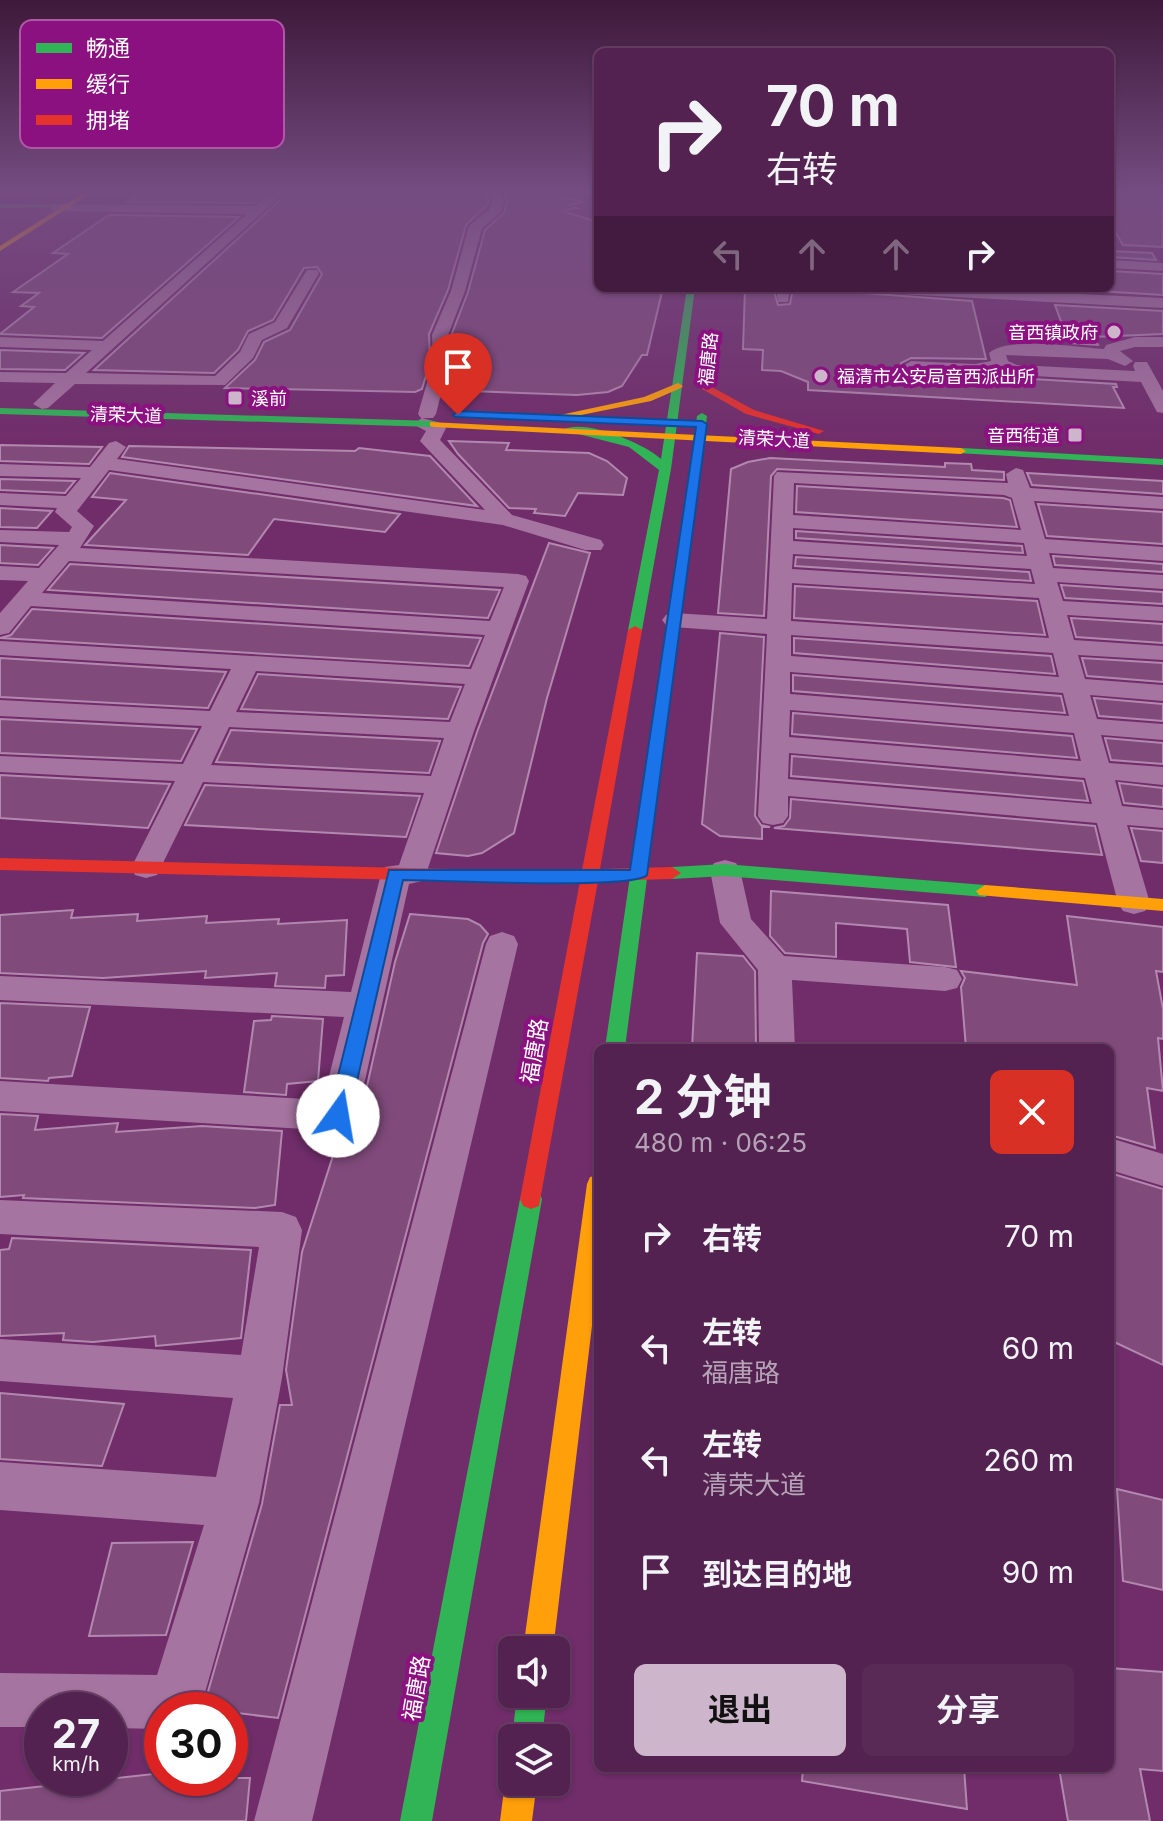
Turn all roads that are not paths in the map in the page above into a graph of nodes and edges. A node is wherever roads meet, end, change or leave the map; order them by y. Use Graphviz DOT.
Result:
graph roads {
  1 [pos="187,274"];
  2 [pos="311,274"];
  3 [pos="463,274"];
  4 [pos="690,292"];
  5 [pos="1007,292"];
  6 [pos="1038,292"];
  7 [pos="1163,303"];
  8 [pos="0,342"];
  9 [pos="1163,342"];
  10 [pos="107,346"];
  11 [pos="1112,354"];
  12 [pos="1001,364"];
  13 [pos="911,366"];
  14 [pos="1150,370"];
  15 [pos="0,377"];
  16 [pos="72,378"];
  17 [pos="678,386"];
  18 [pos="0,403"];
  19 [pos="42,404"];
  20 [pos="1163,408"];
  21 [pos="0,411"];
  22 [pos="425,419"];
  23 [pos="550,423"];
  24 [pos="672,428"];
  25 [pos="701,430"];
  26 [pos="818,436"];
  27 [pos="1163,451"];
  28 [pos="106,461"];
  29 [pos="1163,462"];
  30 [pos="665,469"];
  31 [pos="0,470"];
  32 [pos="696,472"];
  33 [pos="0,499"];
  34 [pos="72,503"];
  35 [pos="1163,503"];
  36 [pos="505,519"];
  37 [pos="783,521"];
  38 [pos="1163,524"];
  39 [pos="0,536"];
  40 [pos="1034,541"];
  41 [pos="593,545"];
  42 [pos="71,546"];
  43 [pos="782,547"];
  44 [pos="1163,554"];
  45 [pos="0,573"];
  46 [pos="44,575"];
  47 [pos="780,575"];
  48 [pos="1163,582"];
  49 [pos="9,614"];
  50 [pos="1163,614"];
  51 [pos="674,620"];
  52 [pos="778,627"];
  53 [pos="499,629"];
  54 [pos="1063,647"];
  55 [pos="0,648"];
  56 [pos="1163,653"];
  57 [pos="247,663"];
  58 [pos="778,663"];
  59 [pos="482,677"];
  60 [pos="1075,686"];
  61 [pos="1163,693"];
  62 [pos="776,701"];
  63 [pos="0,708"];
  64 [pos="219,719"];
  65 [pos="1086,726"];
  66 [pos="460,731"];
  67 [pos="1163,732"];
  68 [pos="776,744"];
  69 [pos="0,764"];
  70 [pos="1098,770"];
  71 [pos="191,773"];
  72 [pos="1163,776"];
  73 [pos="442,785"];
  74 [pos="774,786"];
  75 [pos="1110,814"];
  76 [pos="773,816"];
  77 [pos="1163,819"];
  78 [pos="0,864"];
  79 [pos="146,868"];
  80 [pos="725,870"];
  81 [pos="403,874"];
  82 [pos="638,875"];
  83 [pos="590,877"];
  84 [pos="1134,903"];
  85 [pos="1163,905"];
  86 [pos="502,944"];
  87 [pos="775,967"];
  88 [pos="945,979"];
  89 [pos="0,988"];
  90 [pos="365,1005"];
  91 [pos="616,1044"];
  92 [pos="777,1044"];
  93 [pos="0,1096"];
  94 [pos="1114,1155"];
  95 [pos="1163,1170"];
  96 [pos="594,1215"];
  97 [pos="0,1217"];
  98 [pos="0,1360"];
  99 [pos="260,1378"];
  100 [pos="0,1486"];
  101 [pos="235,1503"];
  102 [pos="540,1636"];
  103 [pos="0,1700"];
  104 [pos="519,1796"];
  105 [pos="283,1821"];
  106 [pos="416,1821"];
  107 [pos="516,1821"];
  1 -- 10 [label="street"];
  2 -- 16 [label="street"];
  3 -- 22 [label="street"];
  4 -- 17 [label="street, 福唐路"];
  5 -- 6 [label="street"];
  6 -- 7 [label="street"];
  8 -- 10 [label="street"];
  9 -- 11 [label="street"];
  10 -- 16 [label="street"];
  11 -- 12 [label="street"];
  11 -- 14 [label="street"];
  12 -- 13 [label="street"];
  12 -- 14 [label="street"];
  14 -- 20 [label="street"];
  15 -- 16 [label="street"];
  16 -- 19 [label="street"];
  17 -- 23 [label="street"];
  17 -- 24 [label="street, 福唐路"];
  18 -- 19 [label="street, 清荣大道"];
  19 -- 22 [label="street, 清荣大道"];
  21 -- 22 [label="street, 清荣大道"];
  22 -- 23 [label="street, 清荣大道"];
  22 -- 36 [label="street"];
  23 -- 24 [label="street, 清荣大道"];
  23 -- 30 [label="street"];
  24 -- 25 [label="street, 清荣大道"];
  24 -- 30 [label="street, 福唐路"];
  25 -- 26 [label="street, 清荣大道"];
  25 -- 26 [label="street, 福唐路"];
  25 -- 32 [label="street, 福唐路"];
  26 -- 27 [label="street, 清荣大道"];
  26 -- 29 [label="street, 清荣大道"];
  26 -- 32 [label="street"];
  28 -- 31 [label="street"];
  28 -- 34 [label="street"];
  28 -- 36 [label="street"];
  30 -- 83 [label="street, 福唐路"];
  32 -- 51 [label="street, 福唐路"];
  33 -- 34 [label="street"];
  34 -- 42 [label="street"];
  35 -- 40 [label="street"];
  36 -- 41 [label="street"];
  37 -- 40 [label="street"];
  37 -- 40 [label="street"];
  37 -- 43 [label="street"];
  38 -- 40 [label="street"];
  39 -- 42 [label="street"];
  40 -- 43 [label="street"];
  40 -- 44 [label="street"];
  40 -- 47 [label="street"];
  40 -- 48 [label="street"];
  40 -- 50 [label="street"];
  40 -- 54 [label="street"];
  42 -- 46 [label="street"];
  42 -- 53 [label="street"];
  43 -- 47 [label="street"];
  45 -- 46 [label="street"];
  46 -- 49 [label="street"];
  47 -- 52 [label="street"];
  49 -- 53 [label="street"];
  51 -- 52 [label="street"];
  51 -- 82 [label="street, 福唐路"];
  52 -- 54 [label="street"];
  52 -- 58 [label="street"];
  53 -- 59 [label="street"];
  54 -- 56 [label="street"];
  54 -- 60 [label="street"];
  55 -- 57 [label="street"];
  57 -- 59 [label="street"];
  57 -- 64 [label="street"];
  58 -- 60 [label="street"];
  58 -- 62 [label="street"];
  59 -- 66 [label="street"];
  60 -- 61 [label="street"];
  60 -- 65 [label="street"];
  62 -- 65 [label="street"];
  62 -- 68 [label="street"];
  63 -- 64 [label="street"];
  64 -- 66 [label="street"];
  64 -- 71 [label="street"];
  65 -- 67 [label="street"];
  65 -- 70 [label="street"];
  66 -- 73 [label="street"];
  68 -- 70 [label="street"];
  68 -- 74 [label="street"];
  69 -- 71 [label="street"];
  70 -- 72 [label="street"];
  70 -- 75 [label="street"];
  71 -- 73 [label="street"];
  71 -- 79 [label="street"];
  73 -- 81 [label="street"];
  74 -- 75 [label="street"];
  74 -- 76 [label="street"];
  75 -- 77 [label="street"];
  75 -- 84 [label="street"];
  78 -- 79 [label="street"];
  79 -- 81 [label="street"];
  80 -- 82 [label="street"];
  80 -- 84 [label="street"];
  80 -- 87 [label="street"];
  81 -- 83 [label="street"];
  81 -- 90 [label="street"];
  82 -- 83 [label="street"];
  82 -- 91 [label="street, 福唐路"];
  83 -- 106 [label="street, 福唐路"];
  84 -- 85 [label="street"];
  86 -- 105 [label="street"];
  87 -- 88 [label="street"];
  87 -- 92 [label="street"];
  89 -- 90 [label="street"];
  90 -- 93 [label="street"];
  94 -- 95 [label="street"];
  96 -- 102 [label="street"];
  97 -- 99 [label="street"];
  98 -- 99 [label="street"];
  99 -- 101 [label="street"];
  100 -- 101 [label="street"];
  101 -- 103 [label="street"];
  104 -- 107 [label="street"];
}
